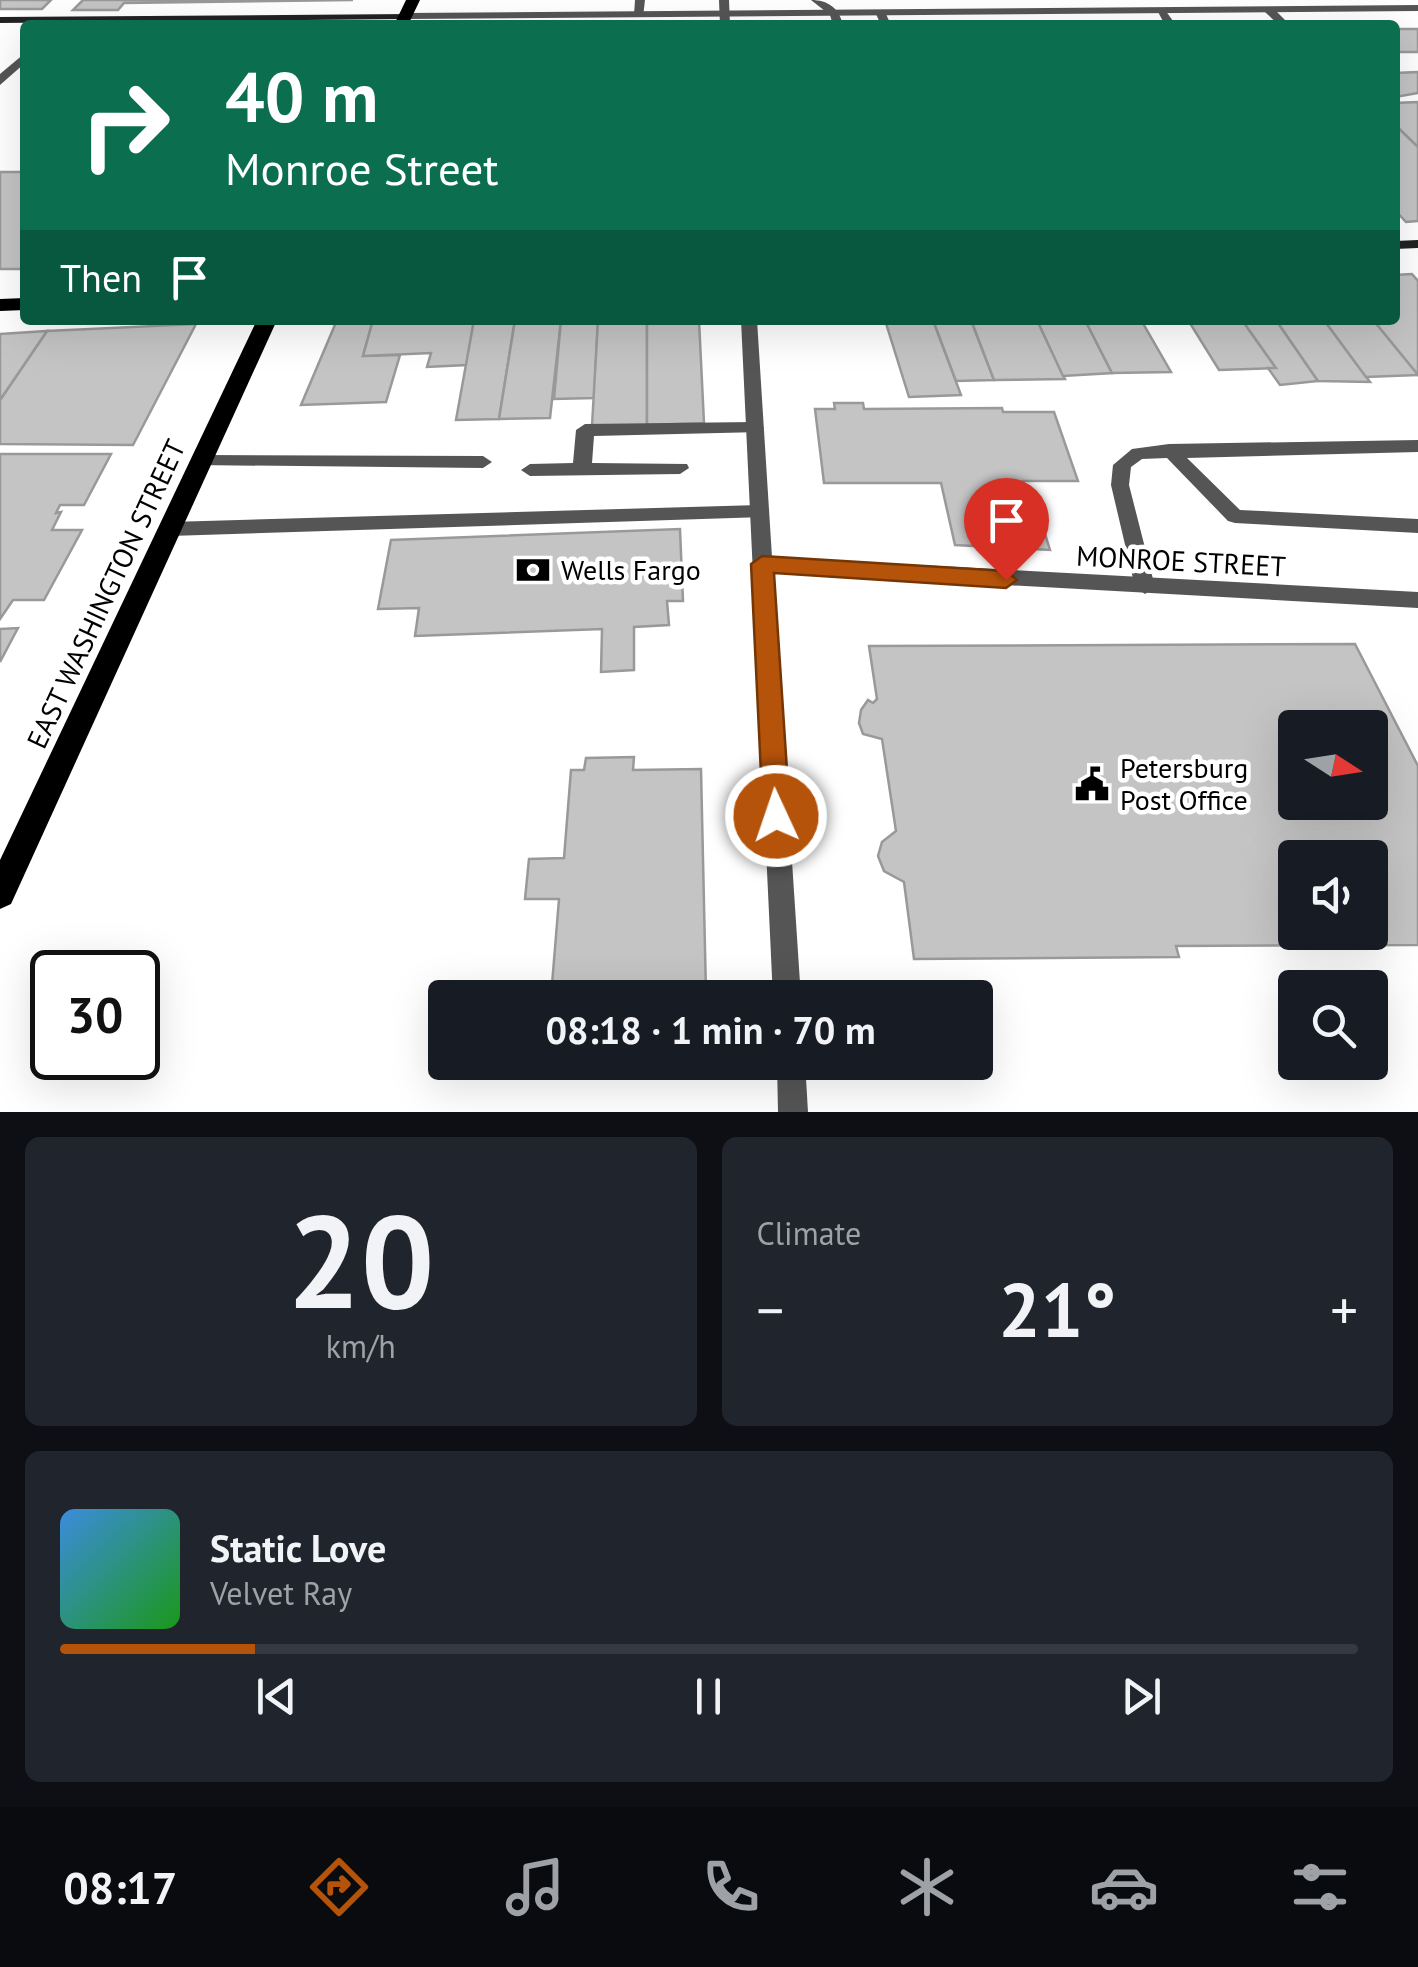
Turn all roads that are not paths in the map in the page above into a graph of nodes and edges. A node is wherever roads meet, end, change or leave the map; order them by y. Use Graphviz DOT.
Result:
graph roads {
  1 [pos="413,0"];
  2 [pos="640,0"];
  3 [pos="724,0"];
  4 [pos="816,0"];
  5 [pos="1220,0"];
  6 [pos="1418,8"];
  7 [pos="1269,10"];
  8 [pos="1230,11"];
  9 [pos="1160,12"];
  10 [pos="638,15"];
  11 [pos="404,20"];
  12 [pos="726,20"];
  13 [pos="836,20"];
  14 [pos="884,20"];
  15 [pos="1167,20"];
  16 [pos="1280,20"];
  17 [pos="20,61"];
  18 [pos="0,81"];
  19 [pos="265,325"];
  20 [pos="750,325"];
  21 [pos="755,428"];
  22 [pos="1418,446"];
  23 [pos="1170,450"];
  24 [pos="202,461"];
  25 [pos="483,462"];
  26 [pos="582,468"];
  27 [pos="680,468"];
  28 [pos="530,470"];
  29 [pos="759,512"];
  30 [pos="1418,526"];
  31 [pos="170,528"];
  32 [pos="762,564"];
  33 [pos="1145,586"];
  34 [pos="1416,604"];
  35 [pos="0,894"];
  36 [pos="786,980"];
  37 [pos="791,1080"];
  38 [pos="793,1112"];
  1 -- 11 [label="main road"];
  2 -- 10 [label="street"];
  3 -- 12 [label="street"];
  4 -- 13 [label="street"];
  5 -- 8 [label="street"];
  6 -- 7 [label="street"];
  7 -- 8 [label="street"];
  7 -- 16 [label="street"];
  8 -- 9 [label="street"];
  9 -- 14 [label="street"];
  9 -- 15 [label="street"];
  10 -- 11 [label="street"];
  10 -- 12 [label="street"];
  12 -- 13 [label="street"];
  13 -- 14 [label="street"];
  17 -- 18 [label="street"];
  19 -- 24 [label="main road, EAST WASHINGTON STREET"];
  20 -- 21 [label="street"];
  21 -- 26 [label="street"];
  21 -- 29 [label="street"];
  22 -- 23 [label="street"];
  23 -- 30 [label="street"];
  23 -- 33 [label="street"];
  24 -- 25 [label="street"];
  24 -- 31 [label="main road, EAST WASHINGTON STREET"];
  26 -- 27 [label="street"];
  26 -- 28 [label="street"];
  29 -- 31 [label="street"];
  29 -- 32 [label="street"];
  31 -- 35 [label="main road, EAST WASHINGTON STREET"];
  32 -- 33 [label="street, MONROE STREET"];
  32 -- 36 [label="street"];
  33 -- 34 [label="street, MONROE STREET"];
  37 -- 38 [label="street"];
}
